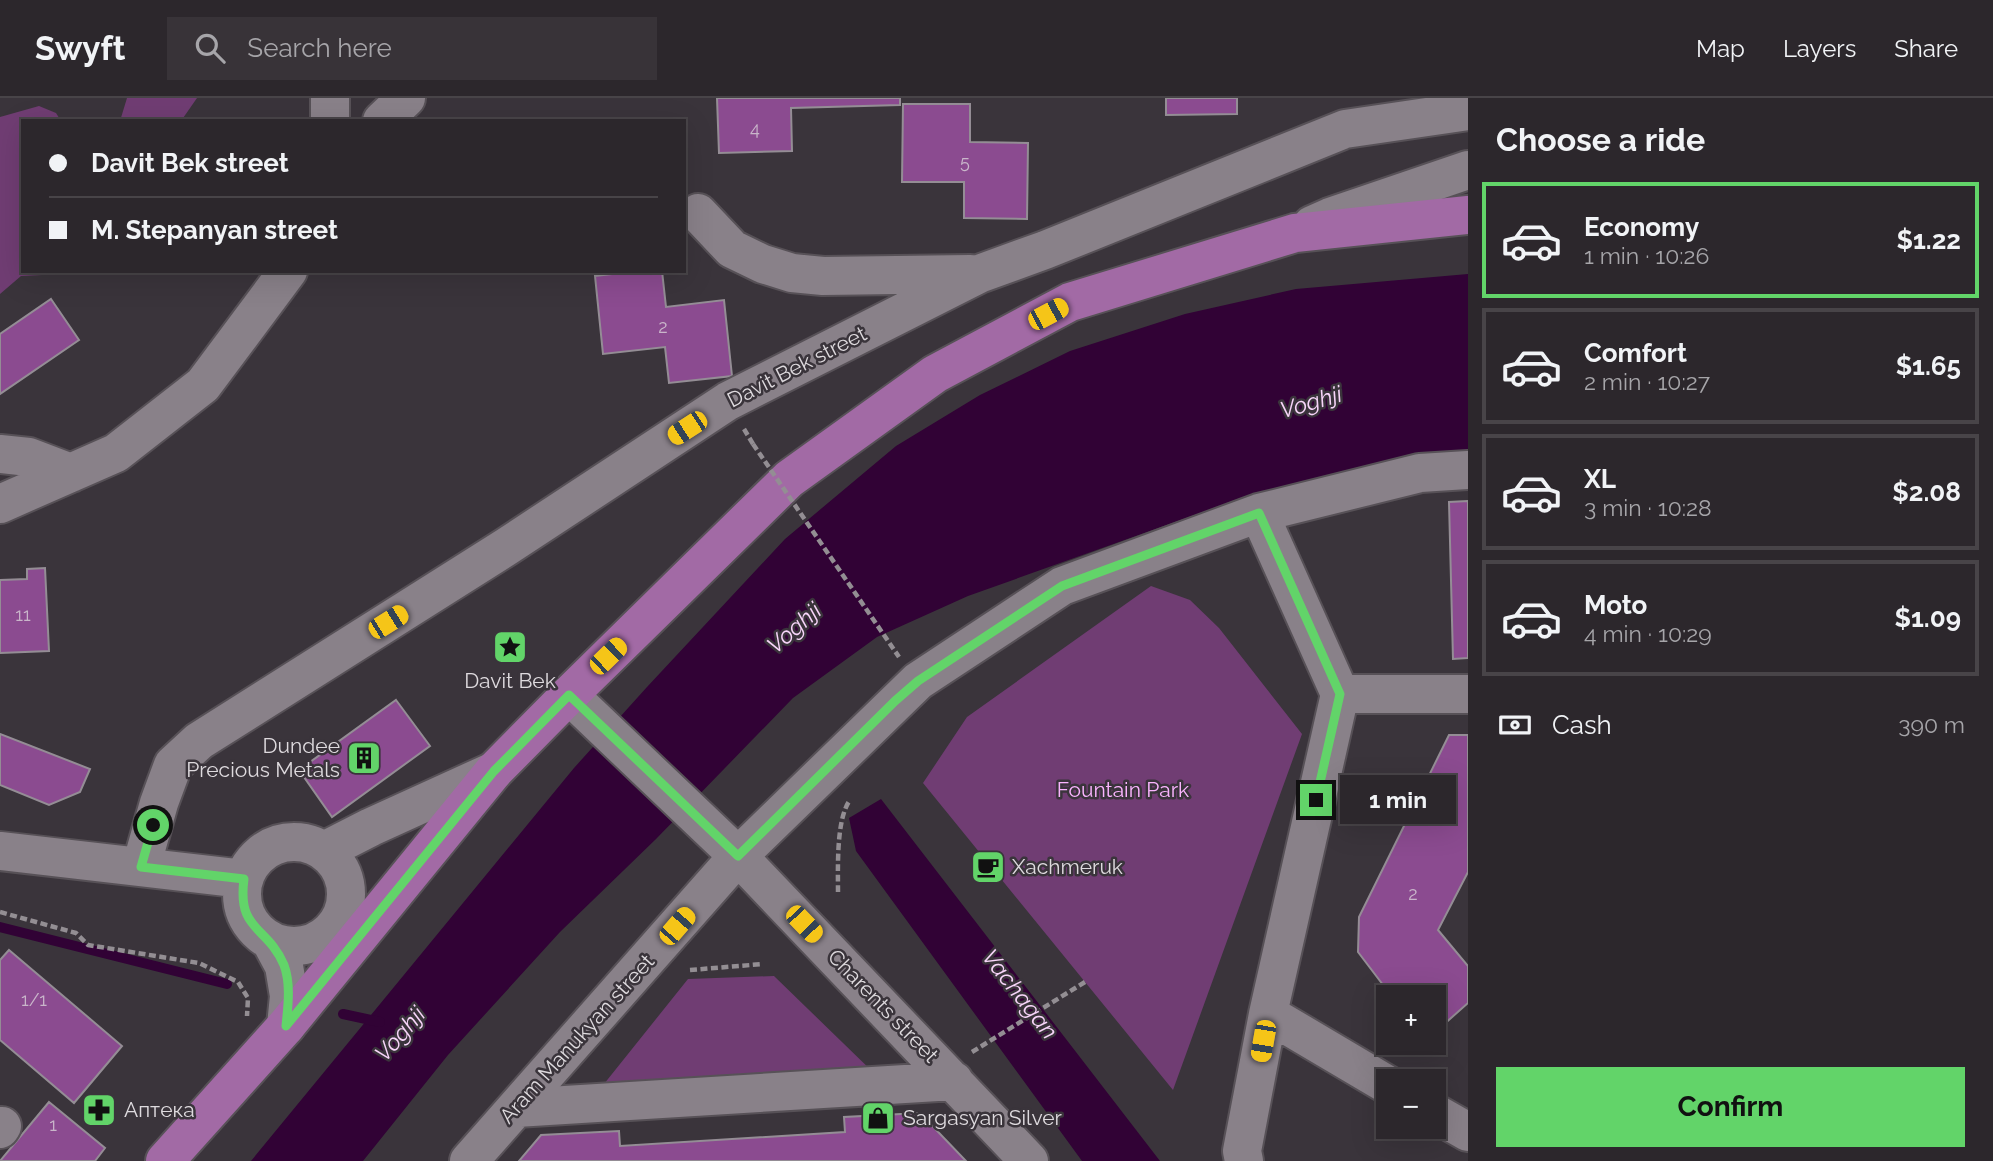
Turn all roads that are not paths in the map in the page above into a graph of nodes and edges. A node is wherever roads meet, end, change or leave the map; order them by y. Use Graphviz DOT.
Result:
graph roads {
  1 [pos="330,98"];
  2 [pos="406,98"];
  3 [pos="1468,111"];
  4 [pos="330,119"];
  5 [pos="384,119"];
  6 [pos="1468,170"];
  7 [pos="698,213"];
  8 [pos="1468,215"];
  9 [pos="1296,233"];
  10 [pos="286,273"];
  11 [pos="979,274"];
  12 [pos="0,454"];
  13 [pos="1468,470"];
  14 [pos="71,473"];
  15 [pos="0,504"];
  16 [pos="1259,513"];
  17 [pos="1340,694"];
  18 [pos="1468,694"];
  19 [pos="579,706"];
  20 [pos="494,771"];
  21 [pos="0,851"];
  22 [pos="324,851"];
  23 [pos="738,856"];
  24 [pos="141,867"];
  25 [pos="244,879"];
  26 [pos="270,940"];
  27 [pos="1268,1014"];
  28 [pos="286,1026"];
  29 [pos="949,1075"];
  30 [pos="1376,1078"];
  31 [pos="516,1108"];
  32 [pos="1446,1119"];
  33 [pos="1468,1132"];
  34 [pos="165,1161"];
  35 [pos="469,1161"];
  36 [pos="1029,1161"];
  37 [pos="1244,1161"];
  1 -- 4 [label="street"];
  2 -- 5 [label="street"];
  3 -- 11 [label="street, Davit Bek street"];
  6 -- 9 [label="street"];
  7 -- 11 [label="street"];
  8 -- 9 [label="highway"];
  9 -- 19 [label="highway"];
  10 -- 14 [label="street"];
  11 -- 24 [label="street, Davit Bek street"];
  12 -- 14 [label="street"];
  13 -- 16 [label="street, Aram Manukyan street"];
  14 -- 15 [label="street"];
  16 -- 17 [label="street"];
  16 -- 23 [label="street, Aram Manukyan street"];
  17 -- 18 [label="street"];
  17 -- 27 [label="street"];
  19 -- 20 [label="highway"];
  19 -- 23 [label="street, Charents street"];
  20 -- 22 [label="street"];
  20 -- 28 [label="highway"];
  21 -- 24 [label="street"];
  22 -- 25 [label="street"];
  22 -- 26 [label="street"];
  23 -- 29 [label="street, Charents street"];
  23 -- 31 [label="street, Aram Manukyan street"];
  24 -- 25 [label="street"];
  25 -- 26 [label="street"];
  26 -- 28 [label="street"];
  27 -- 30 [label="street"];
  27 -- 37 [label="street"];
  28 -- 34 [label="highway"];
  29 -- 31 [label="street"];
  29 -- 36 [label="street, Charents street"];
  31 -- 35 [label="street, Aram Manukyan street"];
  32 -- 33 [label="street"];
}
